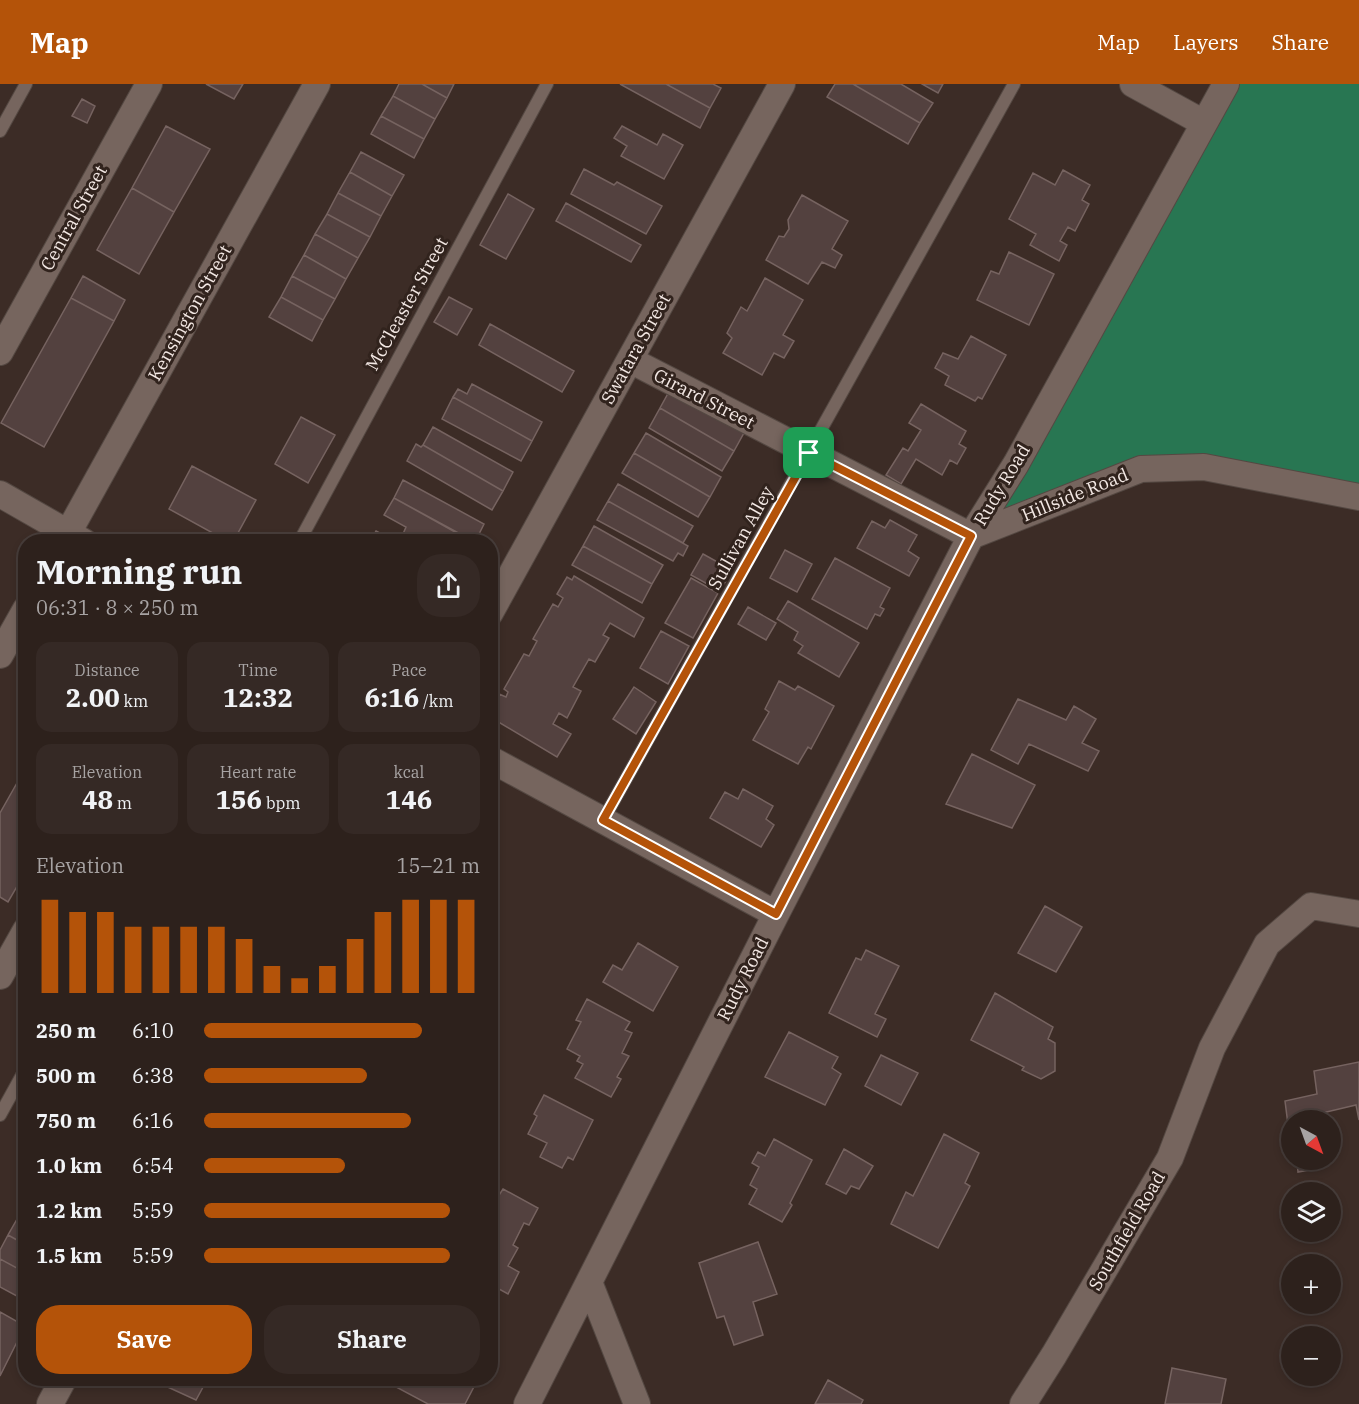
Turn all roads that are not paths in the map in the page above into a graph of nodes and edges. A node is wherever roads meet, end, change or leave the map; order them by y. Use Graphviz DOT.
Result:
graph roads {
  1 [pos="26,84"];
  2 [pos="149,84"];
  3 [pos="317,84"];
  4 [pos="547,84"];
  5 [pos="782,84"];
  6 [pos="1014,84"];
  7 [pos="1133,84"];
  8 [pos="1226,84"];
  9 [pos="1204,123"];
  10 [pos="0,131"];
  11 [pos="0,352"];
  12 [pos="630,360"];
  13 [pos="809,453"];
  14 [pos="0,494"];
  15 [pos="1359,496"];
  16 [pos="65,534"];
  17 [pos="74,534"];
  18 [pos="303,534"];
  19 [pos="971,536"];
  20 [pos="498,599"];
  21 [pos="18,623"];
  22 [pos="0,655"];
  23 [pos="498,763"];
  24 [pos="603,820"];
  25 [pos="776,914"];
  26 [pos="1359,914"];
  27 [pos="18,944"];
  28 [pos="0,976"];
  29 [pos="18,1082"];
  30 [pos="0,1115"];
  31 [pos="589,1282"];
  32 [pos="60,1386"];
  33 [pos="50,1404"];
  34 [pos="527,1404"];
  35 [pos="637,1404"];
  36 [pos="1023,1404"];
  1 -- 10 [label="lane"];
  2 -- 11 [label="street, Central Street"];
  3 -- 17 [label="street, Kensington Street"];
  4 -- 18 [label="lane, McCleaster Street"];
  5 -- 12 [label="street, Swatara Street"];
  6 -- 13 [label="lane, Sullivan Alley"];
  7 -- 9 [label="street"];
  8 -- 9 [label="street, Rudy Road"];
  9 -- 19 [label="street, Rudy Road"];
  12 -- 13 [label="street, Girard Street"];
  12 -- 20 [label="street, Swatara Street"];
  13 -- 19 [label="street, Girard Street"];
  13 -- 24 [label="lane, Sullivan Alley"];
  14 -- 16 [label="street"];
  15 -- 19 [label="street, Hillside Road"];
  19 -- 25 [label="street, Rudy Road"];
  21 -- 22 [label="street"];
  23 -- 24 [label="street"];
  24 -- 25 [label="street"];
  25 -- 31 [label="street, Rudy Road"];
  26 -- 36 [label="street, Southfield Road"];
  27 -- 28 [label="street"];
  29 -- 30 [label="lane"];
  31 -- 34 [label="street, Rudy Road"];
  31 -- 35 [label="street"];
  32 -- 33 [label="street"];
}
